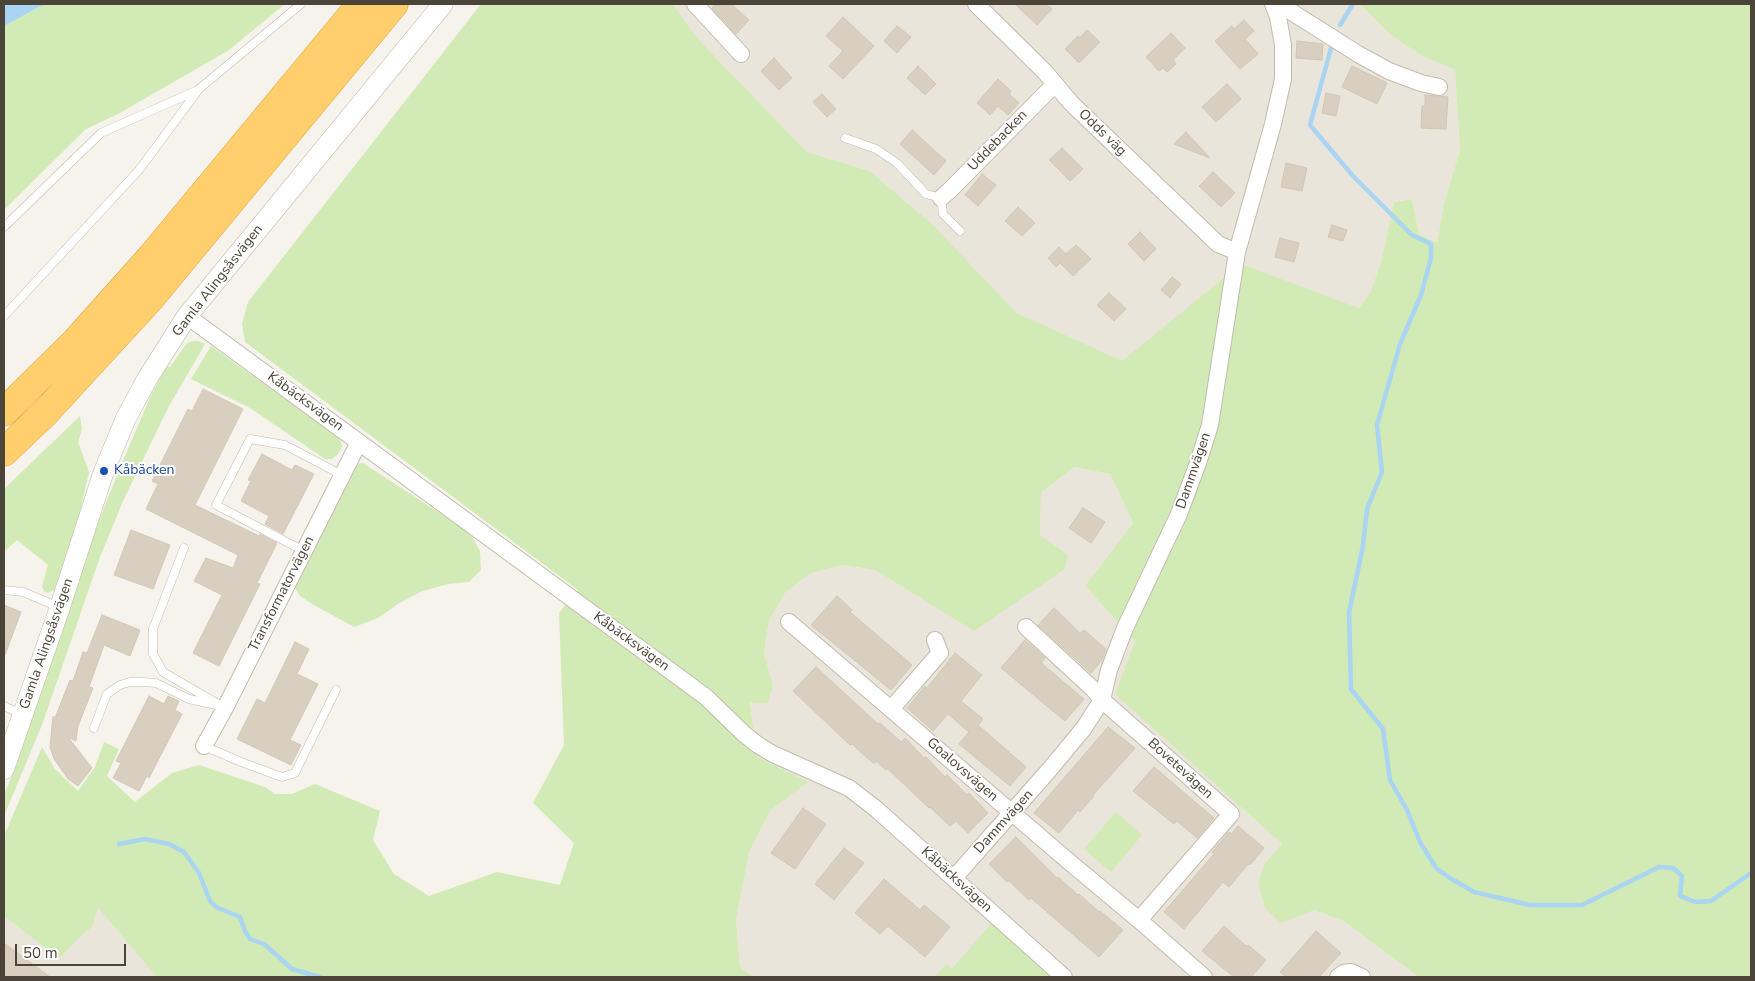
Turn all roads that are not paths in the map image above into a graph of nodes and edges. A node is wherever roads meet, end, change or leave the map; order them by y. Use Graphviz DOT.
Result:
graph roads {
  1 [pos="301,4"];
  2 [pos="361,4"];
  3 [pos="394,4"];
  4 [pos="442,4"];
  5 [pos="695,4"];
  6 [pos="976,4"];
  7 [pos="1273,4"];
  8 [pos="1280,4"];
  9 [pos="741,54"];
  10 [pos="1055,84"];
  11 [pos="1439,87"];
  12 [pos="200,89"];
  13 [pos="846,138"];
  14 [pos="940,198"];
  15 [pos="4,227"];
  16 [pos="960,231"];
  17 [pos="1237,252"];
  18 [pos="4,316"];
  19 [pos="187,316"];
  20 [pos="4,412"];
  21 [pos="359,442"];
  22 [pos="4,452"];
  23 [pos="342,475"];
  24 [pos="184,548"];
  25 [pos="304,551"];
  26 [pos="4,590"];
  27 [pos="60,607"];
  28 [pos="789,622"];
  29 [pos="1026,627"];
  30 [pos="935,640"];
  31 [pos="336,690"];
  32 [pos="1102,700"];
  33 [pos="4,706"];
  34 [pos="225,708"];
  35 [pos="891,709"];
  36 [pos="23,715"];
  37 [pos="94,728"];
  38 [pos="204,746"];
  39 [pos="4,769"];
  40 [pos="1012,813"];
  41 [pos="954,878"];
  42 [pos="1139,920"];
  43 [pos="1341,975"];
  44 [pos="1064,977"];
  45 [pos="1204,977"];
  46 [pos="1362,977"];
  1 -- 12 [label="lane"];
  2 -- 20 [label="highway"];
  3 -- 22 [label="highway"];
  4 -- 19 [label="street, Gamla Alingsåsvägen"];
  5 -- 9 [label="street"];
  6 -- 10 [label="street, Odds väg"];
  7 -- 17 [label="street, Dammvägen"];
  8 -- 11 [label="street"];
  10 -- 14 [label="street, Uddebacken"];
  10 -- 17 [label="street, Odds väg"];
  12 -- 15 [label="lane"];
  12 -- 18 [label="lane"];
  13 -- 14 [label="lane"];
  14 -- 16 [label="lane"];
  17 -- 32 [label="street, Dammvägen"];
  19 -- 21 [label="street, Kåbäcksvägen"];
  19 -- 27 [label="street, Gamla Alingsåsvägen"];
  21 -- 23 [label="street, Transformatorvägen"];
  21 -- 41 [label="street, Kåbäcksvägen"];
  23 -- 25 [label="street, Transformatorvägen"];
  23 -- 25 [label="lane"];
  24 -- 34 [label="lane"];
  25 -- 34 [label="street, Transformatorvägen"];
  26 -- 27 [label="lane"];
  27 -- 36 [label="street, Gamla Alingsåsvägen"];
  28 -- 35 [label="street, Goalovsvägen"];
  29 -- 32 [label="street, Bovetevägen"];
  30 -- 35 [label="street"];
  31 -- 38 [label="lane"];
  32 -- 40 [label="street, Dammvägen"];
  32 -- 42 [label="street, Bovetevägen"];
  33 -- 36 [label="lane"];
  34 -- 37 [label="lane"];
  34 -- 38 [label="street, Transformatorvägen"];
  35 -- 40 [label="street, Goalovsvägen"];
  36 -- 39 [label="street, Gamla Alingsåsvägen"];
  40 -- 41 [label="street, Dammvägen"];
  40 -- 42 [label="street, Goalovsvägen"];
  41 -- 44 [label="street, Kåbäcksvägen"];
  42 -- 45 [label="street, Goalovsvägen"];
  43 -- 46 [label="street"];
}
